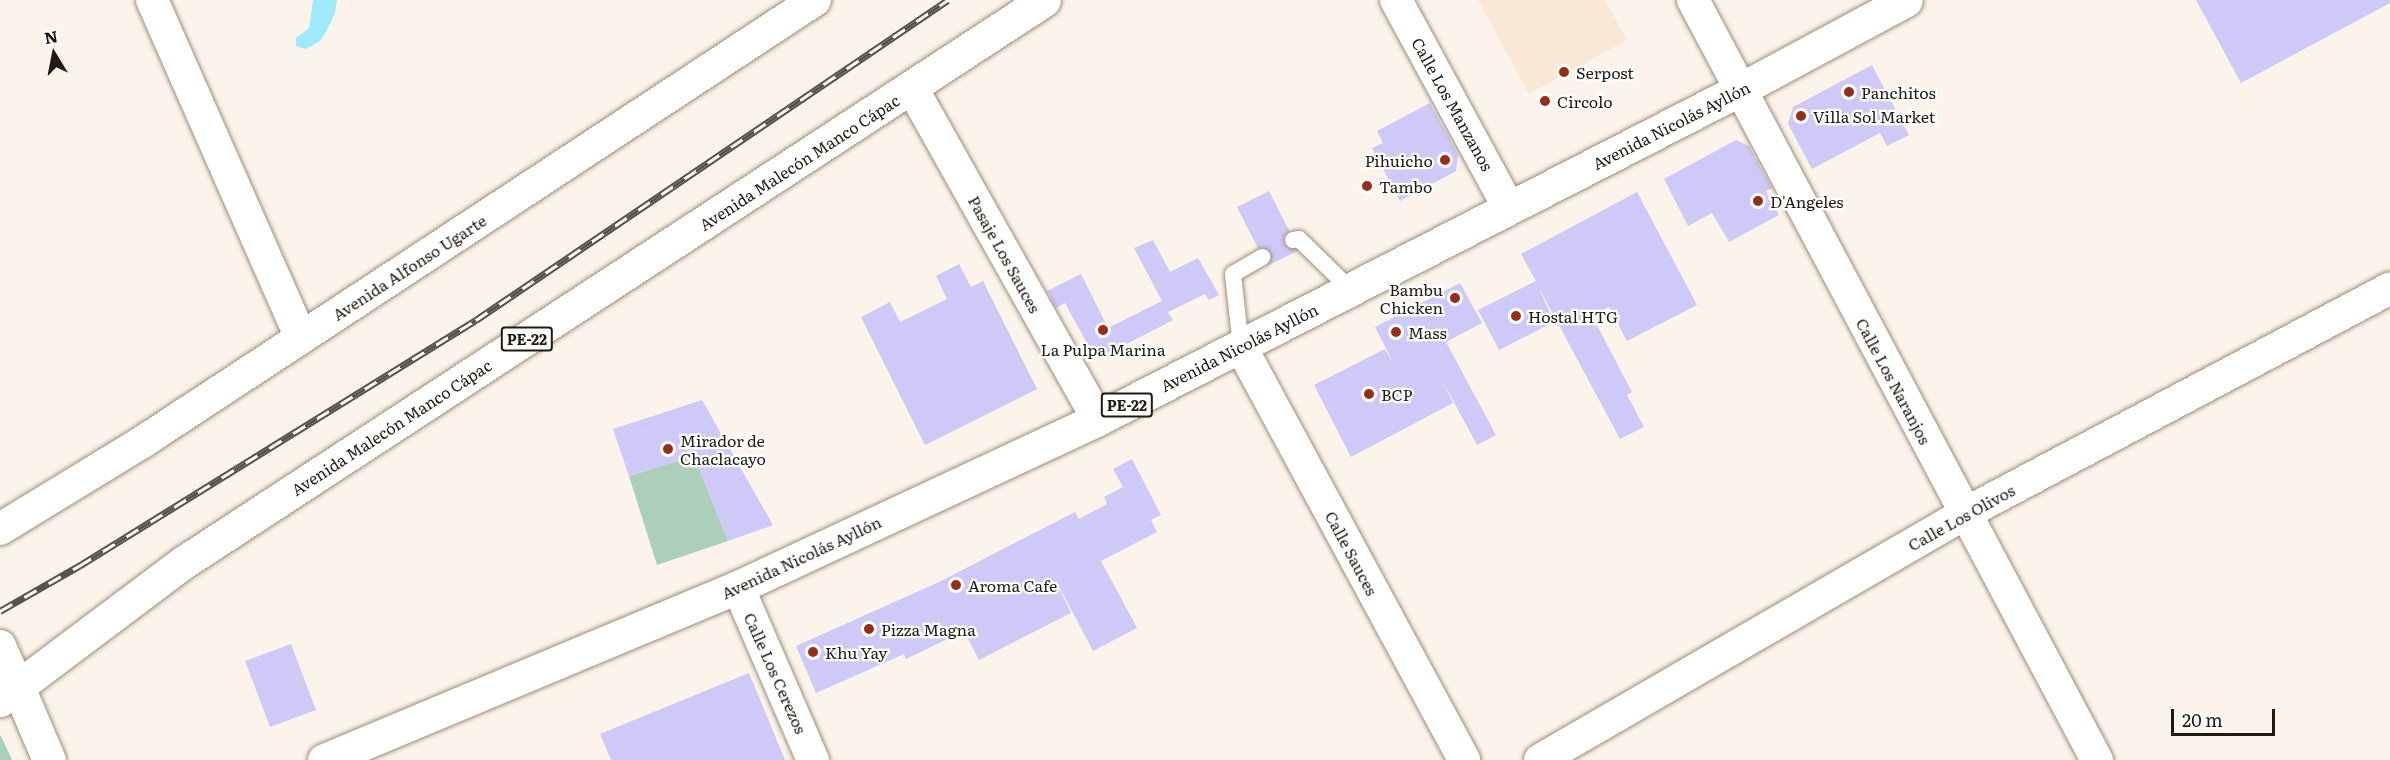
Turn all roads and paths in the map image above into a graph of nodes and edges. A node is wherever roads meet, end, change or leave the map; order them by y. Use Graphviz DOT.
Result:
graph roads {
  1 [pos="152,0"];
  2 [pos="815,0"];
  3 [pos="1044,0"];
  4 [pos="1396,0"];
  5 [pos="1693,0"];
  6 [pos="1906,0"];
  7 [pos="912,88"];
  8 [pos="1741,89"];
  9 [pos="1509,208"];
  10 [pos="1293,240"];
  11 [pos="1262,257"];
  12 [pos="2390,288"];
  13 [pos="1350,289"];
  14 [pos="301,338"];
  15 [pos="1240,347"];
  16 [pos="1098,419"];
  17 [pos="1964,514"];
  18 [pos="0,529"];
  19 [pos="738,587"];
  20 [pos="0,646"];
  21 [pos="9,694"];
  22 [pos="49,760"];
  23 [pos="324,760"];
  24 [pos="813,760"];
  25 [pos="1464,760"];
  26 [pos="1540,760"];
  27 [pos="2097,760"];
  1 -- 14 [label="street"];
  2 -- 14 [label="street, Avenida Alfonso Ugarte"];
  3 -- 7 [label="main road, Avenida Malecón Manco Cápac / PE-22"];
  4 -- 9 [label="street, Calle Los Manzanos"];
  5 -- 8 [label="street, Calle Los Naranjos"];
  6 -- 8 [label="main road, Avenida Nicolás Ayllón / PE-22"];
  7 -- 16 [label="street, Pasaje Los Sauces"];
  7 -- 21 [label="main road, Avenida Malecón Manco Cápac / PE-22"];
  8 -- 9 [label="main road, Avenida Nicolás Ayllón / PE-22"];
  8 -- 17 [label="street, Calle Los Naranjos"];
  9 -- 13 [label="main road, Avenida Nicolás Ayllón / PE-22"];
  10 -- 13 [label="lane"];
  11 -- 15 [label="lane"];
  12 -- 17 [label="street, Calle Los Olivos"];
  13 -- 15 [label="main road, Avenida Nicolás Ayllón / PE-22"];
  14 -- 18 [label="street, Avenida Alfonso Ugarte"];
  15 -- 16 [label="main road, Avenida Nicolás Ayllón / PE-22"];
  15 -- 25 [label="street, Calle Sauces"];
  16 -- 19 [label="main road, Avenida Nicolás Ayllón / PE-22"];
  17 -- 26 [label="street, Calle Los Olivos"];
  17 -- 27 [label="street, Calle Los Naranjos"];
  19 -- 23 [label="main road, Avenida Nicolás Ayllón / PE-22"];
  19 -- 24 [label="street, Calle Los Cerezos"];
  20 -- 21 [label="street"];
  21 -- 22 [label="main road"];
}
